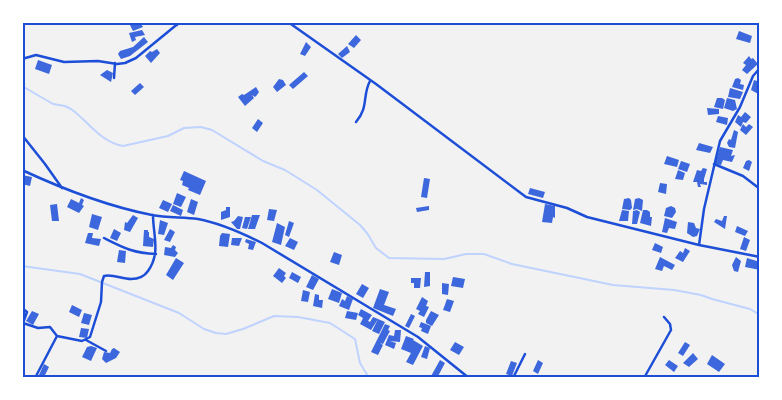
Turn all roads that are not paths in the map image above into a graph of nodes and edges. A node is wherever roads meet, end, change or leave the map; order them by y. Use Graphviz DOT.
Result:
graph roads {
  1 [pos="172,22"];
  2 [pos="288,22"];
  3 [pos="178,24"];
  4 [pos="22,58"];
  5 [pos="115,64"];
  6 [pos="760,68"];
  7 [pos="114,78"];
  8 [pos="370,81"];
  9 [pos="356,122"];
  10 [pos="22,136"];
  11 [pos="714,164"];
  12 [pos="22,170"];
  13 [pos="62,188"];
  14 [pos="760,189"];
  15 [pos="153,215"];
  16 [pos="104,238"];
  17 [pos="699,244"];
  18 [pos="156,254"];
  19 [pos="760,257"];
  20 [pos="22,308"];
  21 [pos="664,318"];
  22 [pos="57,336"];
  23 [pos="86,340"];
  24 [pos="106,351"];
  25 [pos="525,354"];
  26 [pos="35,378"];
  27 [pos="469,378"];
  28 [pos="512,378"];
  29 [pos="644,378"];
  1 -- 3 [label="street"];
  2 -- 8 [label="street"];
  3 -- 5 [label="street"];
  4 -- 5 [label="street"];
  5 -- 7 [label="street"];
  6 -- 11 [label="street"];
  8 -- 9 [label="street"];
  8 -- 17 [label="street"];
  10 -- 13 [label="street"];
  11 -- 14 [label="street"];
  11 -- 17 [label="street"];
  12 -- 13 [label="street"];
  13 -- 15 [label="street"];
  15 -- 18 [label="street"];
  15 -- 27 [label="street"];
  16 -- 18 [label="street"];
  17 -- 19 [label="street"];
  18 -- 23 [label="street"];
  20 -- 22 [label="street"];
  21 -- 29 [label="street"];
  22 -- 23 [label="street"];
  22 -- 26 [label="street"];
  23 -- 24 [label="street"];
  25 -- 28 [label="street"];
}
